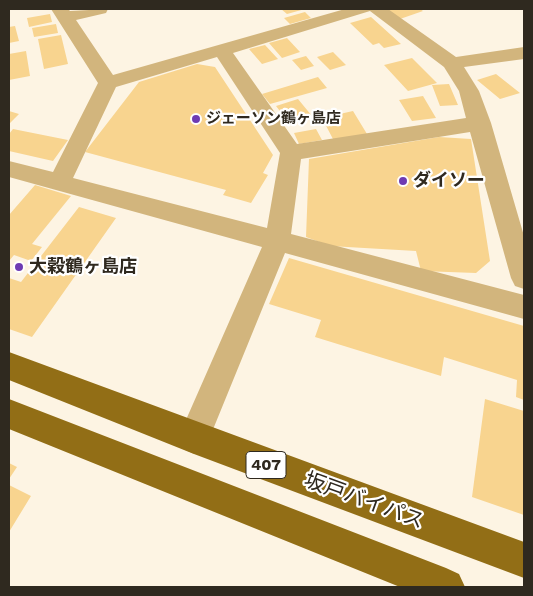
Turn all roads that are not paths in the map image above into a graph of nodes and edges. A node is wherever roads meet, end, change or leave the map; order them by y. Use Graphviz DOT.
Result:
graph roads {
  1 [pos="100,9"];
  2 [pos="363,9"];
  3 [pos="377,9"];
  4 [pos="63,13"];
  5 [pos="222,50"];
  6 [pos="524,53"];
  7 [pos="452,63"];
  8 [pos="108,83"];
  9 [pos="480,123"];
  10 [pos="291,153"];
  11 [pos="9,169"];
  12 [pos="59,183"];
  13 [pos="277,241"];
  14 [pos="524,278"];
  15 [pos="524,307"];
  16 [pos="9,366"];
  17 [pos="9,414"];
  18 [pos="194,438"];
  19 [pos="524,560"];
  20 [pos="446,587"];
  1 -- 4 [label="street"];
  2 -- 5 [label="street"];
  3 -- 7 [label="street"];
  4 -- 8 [label="street"];
  5 -- 8 [label="street"];
  5 -- 10 [label="street"];
  6 -- 7 [label="street"];
  7 -- 9 [label="street"];
  8 -- 12 [label="street"];
  9 -- 10 [label="street"];
  9 -- 14 [label="street"];
  10 -- 13 [label="street"];
  11 -- 12 [label="street"];
  12 -- 13 [label="street"];
  13 -- 15 [label="street"];
  13 -- 18 [label="street"];
  16 -- 18 [label="highway, 坂戸バイパス / 407"];
  17 -- 20 [label="highway"];
  18 -- 19 [label="highway, 坂戸バイパス / 407"];
}
